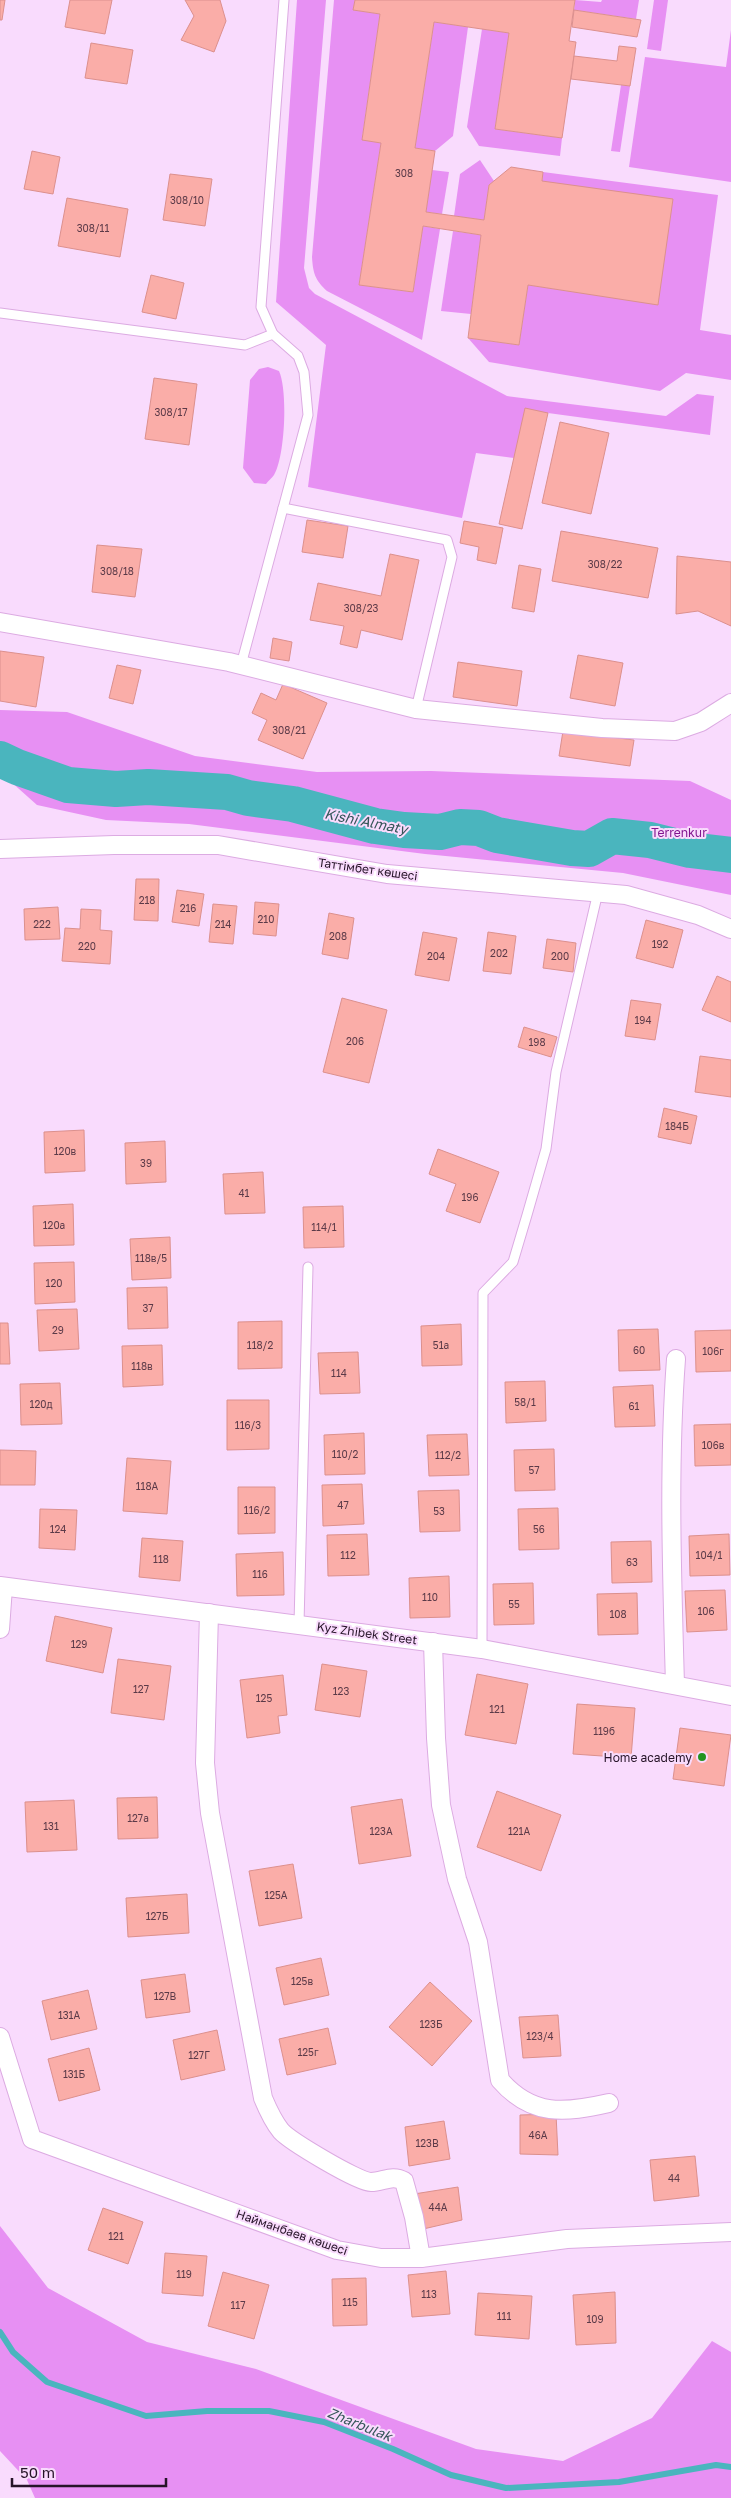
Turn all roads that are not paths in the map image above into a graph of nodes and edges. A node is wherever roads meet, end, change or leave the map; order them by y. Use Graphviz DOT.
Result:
graph roads {
  1 [pos="284,0"];
  2 [pos="0,313"];
  3 [pos="273,334"];
  4 [pos="283,508"];
  5 [pos="0,622"];
  6 [pos="241,665"];
  7 [pos="731,703"];
  8 [pos="416,709"];
  9 [pos="0,848"];
  10 [pos="598,892"];
  11 [pos="731,929"];
  12 [pos="308,1267"];
  13 [pos="676,1359"];
  14 [pos="2,1586"];
  15 [pos="209,1613"];
  16 [pos="299,1624"];
  17 [pos="0,1629"];
  18 [pos="433,1642"];
  19 [pos="482,1649"];
  20 [pos="675,1686"];
  21 [pos="731,1696"];
  22 [pos="0,2037"];
  23 [pos="609,2103"];
  24 [pos="731,2232"];
  25 [pos="421,2258"];
  1 -- 3 [label="lane"];
  2 -- 3 [label="lane"];
  3 -- 4 [label="lane"];
  4 -- 6 [label="lane"];
  4 -- 8 [label="lane"];
  5 -- 6 [label="street"];
  6 -- 8 [label="street"];
  7 -- 8 [label="street"];
  9 -- 10 [label="street, Таттімбет көшесі"];
  10 -- 11 [label="street, Таттімбет көшесі"];
  10 -- 19 [label="lane"];
  12 -- 16 [label="lane"];
  13 -- 20 [label="street"];
  14 -- 15 [label="street, Kyz Zhibek Street"];
  14 -- 17 [label="street"];
  15 -- 16 [label="street, Kyz Zhibek Street"];
  15 -- 25 [label="street"];
  16 -- 18 [label="street, Kyz Zhibek Street"];
  18 -- 19 [label="street, Kyz Zhibek Street"];
  18 -- 23 [label="street"];
  19 -- 20 [label="street, Kyz Zhibek Street"];
  20 -- 21 [label="street, Kyz Zhibek Street"];
  22 -- 25 [label="street, Найманбаев көшесі"];
  24 -- 25 [label="street, Найманбаев көшесі"];
}
